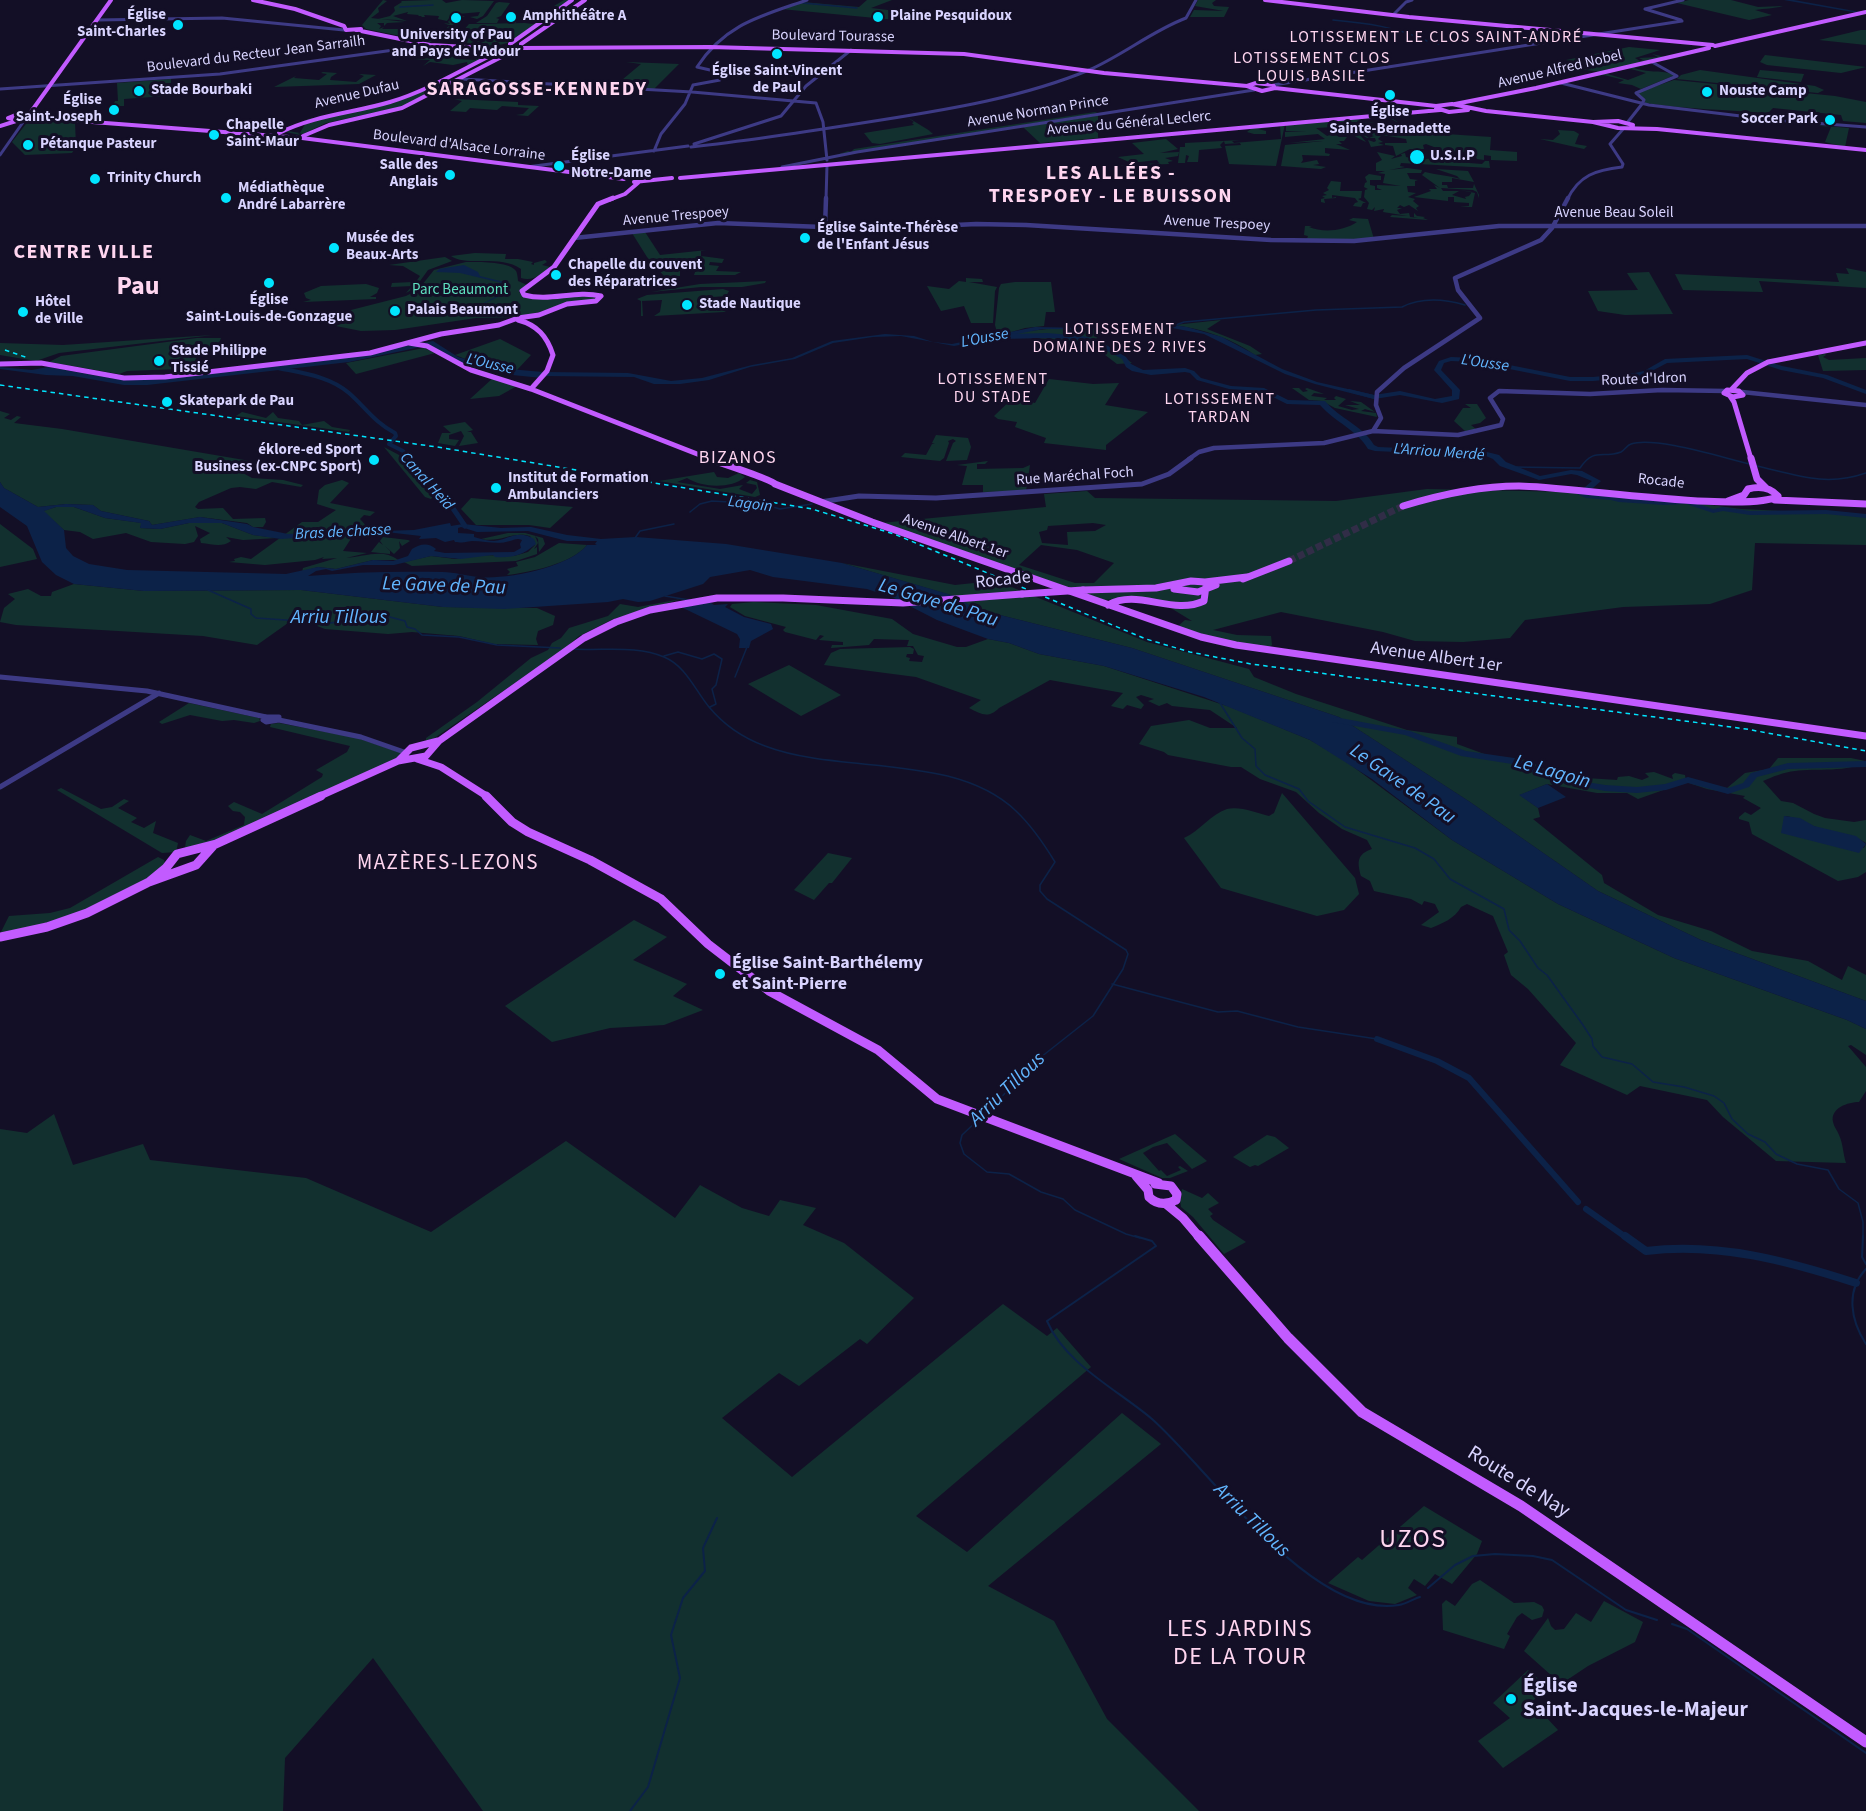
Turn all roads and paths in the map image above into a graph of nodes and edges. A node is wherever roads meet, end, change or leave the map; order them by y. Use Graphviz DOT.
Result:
graph roads {
  1 [pos="111,0"];
  2 [pos="254,0"];
  3 [pos="572,0"];
  4 [pos="585,0"];
  5 [pos="807,0"];
  6 [pos="1196,0"];
  7 [pos="1265,0"];
  8 [pos="1412,0"];
  9 [pos="1683,0"];
  10 [pos="1866,12"];
  11 [pos="1394,14"];
  12 [pos="97,20"];
  13 [pos="350,26"];
  14 [pos="344,28"];
  15 [pos="358,29"];
  16 [pos="1596,34"];
  17 [pos="432,44"];
  18 [pos="510,44"];
  19 [pos="1714,46"];
  20 [pos="504,47"];
  21 [pos="520,47"];
  22 [pos="710,47"];
  23 [pos="575,49"];
  24 [pos="837,50"];
  25 [pos="851,50"];
  26 [pos="859,50"];
  27 [pos="846,53"];
  28 [pos="1652,62"];
  29 [pos="1095,67"];
  30 [pos="1089,70"];
  31 [pos="1100,72"];
  32 [pos="462,79"];
  33 [pos="1561,83"];
  34 [pos="49,86"];
  35 [pos="1247,86"];
  36 [pos="1274,87"];
  37 [pos="0,89"];
  38 [pos="1254,90"];
  39 [pos="692,92"];
  40 [pos="794,101"];
  41 [pos="1474,102"];
  42 [pos="1455,104"];
  43 [pos="1642,104"];
  44 [pos="1439,107"];
  45 [pos="1462,108"];
  46 [pos="33,109"];
  47 [pos="20,119"];
  48 [pos="1306,121"];
  49 [pos="1334,122"];
  50 [pos="1607,123"];
  51 [pos="2,125"];
  52 [pos="1625,126"];
  53 [pos="1866,127"];
  54 [pos="824,129"];
  55 [pos="309,133"];
  56 [pos="278,134"];
  57 [pos="303,137"];
  58 [pos="319,139"];
  59 [pos="692,146"];
  60 [pos="851,150"];
  61 [pos="1866,150"];
  62 [pos="654,151"];
  63 [pos="857,152"];
  64 [pos="0,154"];
  65 [pos="826,160"];
  66 [pos="527,167"];
  67 [pos="680,177"];
  68 [pos="637,182"];
  69 [pos="1499,226"];
  70 [pos="1553,226"];
  71 [pos="1866,226"];
  72 [pos="825,228"];
  73 [pos="574,238"];
  74 [pos="523,319"];
  75 [pos="505,322"];
  76 [pos="1866,343"];
  77 [pos="413,344"];
  78 [pos="0,364"];
  79 [pos="537,388"];
  80 [pos="1575,394"];
  81 [pos="1734,394"];
  82 [pos="1866,405"];
  83 [pos="1373,431"];
  84 [pos="1754,470"];
  85 [pos="1757,479"];
  86 [pos="1754,487"];
  87 [pos="1766,488"];
  88 [pos="1576,489"];
  89 [pos="1591,490"];
  90 [pos="1746,494"];
  91 [pos="1776,497"];
  92 [pos="1757,500"];
  93 [pos="1728,501"];
  94 [pos="1820,501"];
  95 [pos="820,502"];
  96 [pos="1853,504"];
  97 [pos="1866,504"];
  98 [pos="1403,506"];
  99 [pos="1289,561"];
  100 [pos="1247,577"];
  101 [pos="1201,582"];
  102 [pos="1186,589"];
  103 [pos="1206,589"];
  104 [pos="1089,598"];
  105 [pos="1136,601"];
  106 [pos="1117,605"];
  107 [pos="1192,606"];
  108 [pos="0,677"];
  109 [pos="159,693"];
  110 [pos="1866,736"];
  111 [pos="439,741"];
  112 [pos="428,753"];
  113 [pos="410,754"];
  114 [pos="398,761"];
  115 [pos="0,787"];
  116 [pos="216,844"];
  117 [pos="192,851"];
  118 [pos="202,856"];
  119 [pos="171,862"];
  120 [pos="181,869"];
  121 [pos="149,882"];
  122 [pos="0,937"];
  123 [pos="1133,1173"];
  124 [pos="1159,1183"];
  125 [pos="1148,1190"];
  126 [pos="1171,1202"];
  127 [pos="1866,1742"];
  1 -- 12 [label="main road"];
  2 -- 13 [label="main road"];
  2 -- 14 [label="main road"];
  3 -- 18 [label="main road"];
  4 -- 21 [label="main road"];
  5 -- 22 [label="street"];
  6 -- 29 [label="street"];
  7 -- 11 [label="main road"];
  8 -- 11 [label="street"];
  9 -- 16 [label="street"];
  10 -- 19 [label="main road, Avenue Alfred Nobel"];
  11 -- 16 [label="main road"];
  12 -- 14 [label="street"];
  12 -- 34 [label="main road"];
  13 -- 14 [label="main road"];
  13 -- 15 [label="main road"];
  14 -- 15 [label="main road"];
  15 -- 17 [label="main road"];
  16 -- 19 [label="main road"];
  16 -- 36 [label="street"];
  17 -- 20 [label="main road"];
  17 -- 34 [label="street, Boulevard du Recteur Jean Sarrailh"];
  18 -- 20 [label="main road"];
  18 -- 21 [label="main road"];
  19 -- 28 [label="main road, Avenue Alfred Nobel"];
  20 -- 21 [label="main road"];
  20 -- 56 [label="main road, Avenue Dufau"];
  21 -- 23 [label="main road"];
  21 -- 32 [label="main road"];
  22 -- 23 [label="main road"];
  22 -- 24 [label="main road, Boulevard Tourasse"];
  22 -- 39 [label="street"];
  24 -- 25 [label="main road, Boulevard Tourasse"];
  24 -- 27 [label="main road"];
  25 -- 26 [label="main road, Boulevard Tourasse"];
  25 -- 27 [label="street"];
  26 -- 27 [label="main road"];
  26 -- 30 [label="main road, Boulevard Tourasse"];
  27 -- 40 [label="street"];
  28 -- 33 [label="main road, Avenue Alfred Nobel"];
  28 -- 43 [label="street"];
  29 -- 30 [label="street"];
  29 -- 31 [label="main road"];
  30 -- 31 [label="main road, Boulevard Tourasse"];
  30 -- 54 [label="street"];
  31 -- 35 [label="main road, Boulevard Tourasse"];
  32 -- 39 [label="street"];
  32 -- 55 [label="main road"];
  33 -- 41 [label="main road, Avenue Alfred Nobel"];
  33 -- 43 [label="street"];
  34 -- 37 [label="street, Boulevard du Recteur Jean Sarrailh"];
  34 -- 46 [label="main road"];
  35 -- 36 [label="main road"];
  35 -- 38 [label="main road"];
  35 -- 60 [label="street"];
  36 -- 38 [label="main road"];
  36 -- 44 [label="main road"];
  38 -- 63 [label="street, Avenue Norman Prince"];
  39 -- 40 [label="street"];
  39 -- 62 [label="street"];
  40 -- 54 [label="street"];
  40 -- 59 [label="street"];
  41 -- 42 [label="main road, Avenue Alfred Nobel"];
  41 -- 45 [label="main road, Avenue Alfred Nobel"];
  42 -- 44 [label="main road"];
  42 -- 45 [label="main road"];
  43 -- 52 [label="street"];
  43 -- 53 [label="street"];
  44 -- 45 [label="main road"];
  44 -- 48 [label="main road, Avenue du Général Leclerc"];
  45 -- 50 [label="main road"];
  46 -- 47 [label="main road"];
  46 -- 47 [label="main road"];
  47 -- 51 [label="main road"];
  47 -- 56 [label="main road, Boulevard d'Alsace Lorraine"];
  47 -- 64 [label="street"];
  48 -- 49 [label="main road"];
  48 -- 65 [label="main road, Avenue du Général Leclerc"];
  50 -- 52 [label="main road"];
  50 -- 52 [label="main road"];
  52 -- 61 [label="main road"];
  52 -- 70 [label="street"];
  54 -- 59 [label="street"];
  54 -- 65 [label="street"];
  55 -- 57 [label="main road"];
  55 -- 58 [label="main road"];
  56 -- 57 [label="main road, Boulevard d'Alsace Lorraine"];
  57 -- 58 [label="main road, Boulevard d'Alsace Lorraine"];
  58 -- 66 [label="main road, Boulevard d'Alsace Lorraine"];
  59 -- 62 [label="street"];
  60 -- 63 [label="street"];
  60 -- 65 [label="street"];
  62 -- 66 [label="street"];
  63 -- 65 [label="street, Avenue Norman Prince"];
  65 -- 67 [label="main road"];
  65 -- 67 [label="main road"];
  65 -- 72 [label="street"];
  66 -- 68 [label="main road, Boulevard d'Alsace Lorraine"];
  67 -- 68 [label="main road"];
  68 -- 73 [label="main road"];
  69 -- 70 [label="street, Avenue Beau Soleil"];
  69 -- 72 [label="street, Avenue Trespoey"];
  70 -- 71 [label="street, Avenue Beau Soleil"];
  70 -- 83 [label="street"];
  72 -- 73 [label="street, Avenue Trespoey"];
  73 -- 74 [label="main road"];
  74 -- 75 [label="main road"];
  74 -- 75 [label="main road"];
  74 -- 79 [label="main road"];
  75 -- 77 [label="main road"];
  76 -- 81 [label="main road"];
  77 -- 78 [label="main road"];
  77 -- 79 [label="main road"];
  79 -- 95 [label="main road"];
  80 -- 81 [label="street, Route d'Idron"];
  80 -- 83 [label="street, Rue Maréchal Foch"];
  81 -- 82 [label="street, Route d'Idron"];
  81 -- 84 [label="main road"];
  83 -- 95 [label="street, Rue Maréchal Foch"];
  84 -- 85 [label="main road"];
  84 -- 94 [label="main road"];
  85 -- 86 [label="main road"];
  85 -- 87 [label="main road"];
  86 -- 87 [label="main road"];
  86 -- 90 [label="main road"];
  87 -- 91 [label="main road"];
  88 -- 89 [label="main road"];
  88 -- 98 [label="main road"];
  89 -- 93 [label="main road, Rocade"];
  90 -- 92 [label="main road"];
  90 -- 93 [label="main road"];
  91 -- 92 [label="main road"];
  91 -- 94 [label="main road"];
  91 -- 96 [label="main road"];
  92 -- 93 [label="main road"];
  94 -- 96 [label="main road"];
  95 -- 104 [label="main road, Avenue Albert 1er"];
  96 -- 97 [label="main road"];
  99 -- 100 [label="main road"];
  100 -- 101 [label="main road"];
  100 -- 103 [label="main road"];
  101 -- 102 [label="main road"];
  101 -- 103 [label="main road"];
  102 -- 103 [label="main road"];
  102 -- 107 [label="main road"];
  102 -- 111 [label="main road, Rocade, bridge"];
  103 -- 107 [label="main road"];
  104 -- 106 [label="main road, Avenue Albert 1er"];
  105 -- 106 [label="main road"];
  105 -- 107 [label="main road"];
  106 -- 110 [label="main road, Avenue Albert 1er"];
  108 -- 109 [label="street"];
  109 -- 113 [label="street"];
  109 -- 115 [label="street"];
  111 -- 112 [label="main road"];
  112 -- 113 [label="main road"];
  112 -- 113 [label="main road"];
  112 -- 123 [label="main road"];
  113 -- 114 [label="main road"];
  114 -- 116 [label="main road"];
  116 -- 117 [label="main road"];
  116 -- 118 [label="main road"];
  117 -- 118 [label="main road"];
  117 -- 119 [label="main road"];
  118 -- 120 [label="main road"];
  119 -- 120 [label="main road"];
  119 -- 121 [label="main road"];
  120 -- 121 [label="main road"];
  121 -- 122 [label="main road"];
  123 -- 124 [label="main road"];
  123 -- 125 [label="main road"];
  124 -- 125 [label="main road"];
  124 -- 126 [label="main road"];
  125 -- 126 [label="main road"];
  126 -- 127 [label="main road, Route de Nay"];
}
